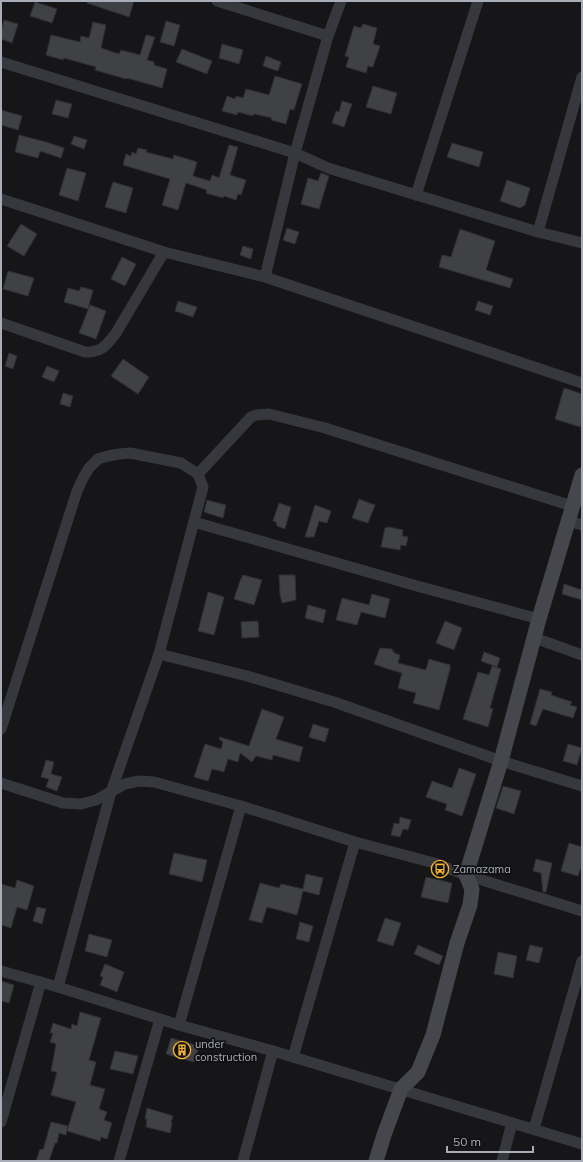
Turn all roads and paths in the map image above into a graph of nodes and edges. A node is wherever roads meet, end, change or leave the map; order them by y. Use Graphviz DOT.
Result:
graph roads {
  1 [pos="217,1"];
  2 [pos="341,1"];
  3 [pos="478,1"];
  4 [pos="328,36"];
  5 [pos="1,62"];
  6 [pos="582,77"];
  7 [pos="295,154"];
  8 [pos="416,195"];
  9 [pos="1,199"];
  10 [pos="538,232"];
  11 [pos="582,243"];
  12 [pos="164,252"];
  13 [pos="265,277"];
  14 [pos="2,326"];
  15 [pos="582,383"];
  16 [pos="198,474"];
  17 [pos="582,475"];
  18 [pos="572,506"];
  19 [pos="194,522"];
  20 [pos="575,523"];
  21 [pos="539,619"];
  22 [pos="534,638"];
  23 [pos="159,654"];
  24 [pos="582,655"];
  25 [pos="1,729"];
  26 [pos="501,762"];
  27 [pos="1,783"];
  28 [pos="582,786"];
  29 [pos="111,792"];
  30 [pos="241,806"];
  31 [pos="355,842"];
  32 [pos="466,875"];
  33 [pos="582,911"];
  34 [pos="582,961"];
  35 [pos="1,971"];
  36 [pos="41,982"];
  37 [pos="58,987"];
  38 [pos="160,1019"];
  39 [pos="179,1025"];
  40 [pos="273,1051"];
  41 [pos="293,1057"];
  42 [pos="401,1089"];
  43 [pos="1,1122"];
  44 [pos="512,1123"];
  45 [pos="534,1129"];
  46 [pos="582,1144"];
  47 [pos="119,1161"];
  48 [pos="243,1161"];
  49 [pos="376,1161"];
  50 [pos="502,1161"];
  1 -- 4 [label="street"];
  2 -- 4 [label="street"];
  3 -- 8 [label="street"];
  4 -- 7 [label="street"];
  5 -- 7 [label="street"];
  6 -- 10 [label="street"];
  7 -- 8 [label="street"];
  7 -- 13 [label="street"];
  8 -- 10 [label="street"];
  9 -- 12 [label="street"];
  10 -- 11 [label="street"];
  12 -- 13 [label="street"];
  12 -- 14 [label="street"];
  13 -- 15 [label="street"];
  16 -- 18 [label="street"];
  16 -- 19 [label="street"];
  16 -- 25 [label="street"];
  17 -- 18 [label="street"];
  18 -- 20 [label="street"];
  19 -- 21 [label="street"];
  19 -- 23 [label="street"];
  20 -- 21 [label="street"];
  21 -- 22 [label="street"];
  22 -- 24 [label="street"];
  22 -- 26 [label="street"];
  23 -- 26 [label="street"];
  23 -- 29 [label="street"];
  26 -- 28 [label="street"];
  26 -- 32 [label="street"];
  27 -- 29 [label="street"];
  29 -- 30 [label="street"];
  29 -- 37 [label="street"];
  30 -- 31 [label="street"];
  30 -- 39 [label="street"];
  31 -- 32 [label="street"];
  31 -- 41 [label="street"];
  32 -- 33 [label="street"];
  32 -- 42 [label="street"];
  34 -- 45 [label="street"];
  35 -- 36 [label="street"];
  36 -- 37 [label="street"];
  36 -- 43 [label="street"];
  37 -- 38 [label="street"];
  38 -- 39 [label="street"];
  38 -- 47 [label="street"];
  39 -- 40 [label="street"];
  40 -- 41 [label="street"];
  40 -- 48 [label="street"];
  41 -- 42 [label="street"];
  42 -- 44 [label="street"];
  42 -- 49 [label="street"];
  44 -- 45 [label="street"];
  44 -- 50 [label="street"];
  45 -- 46 [label="street"];
}
